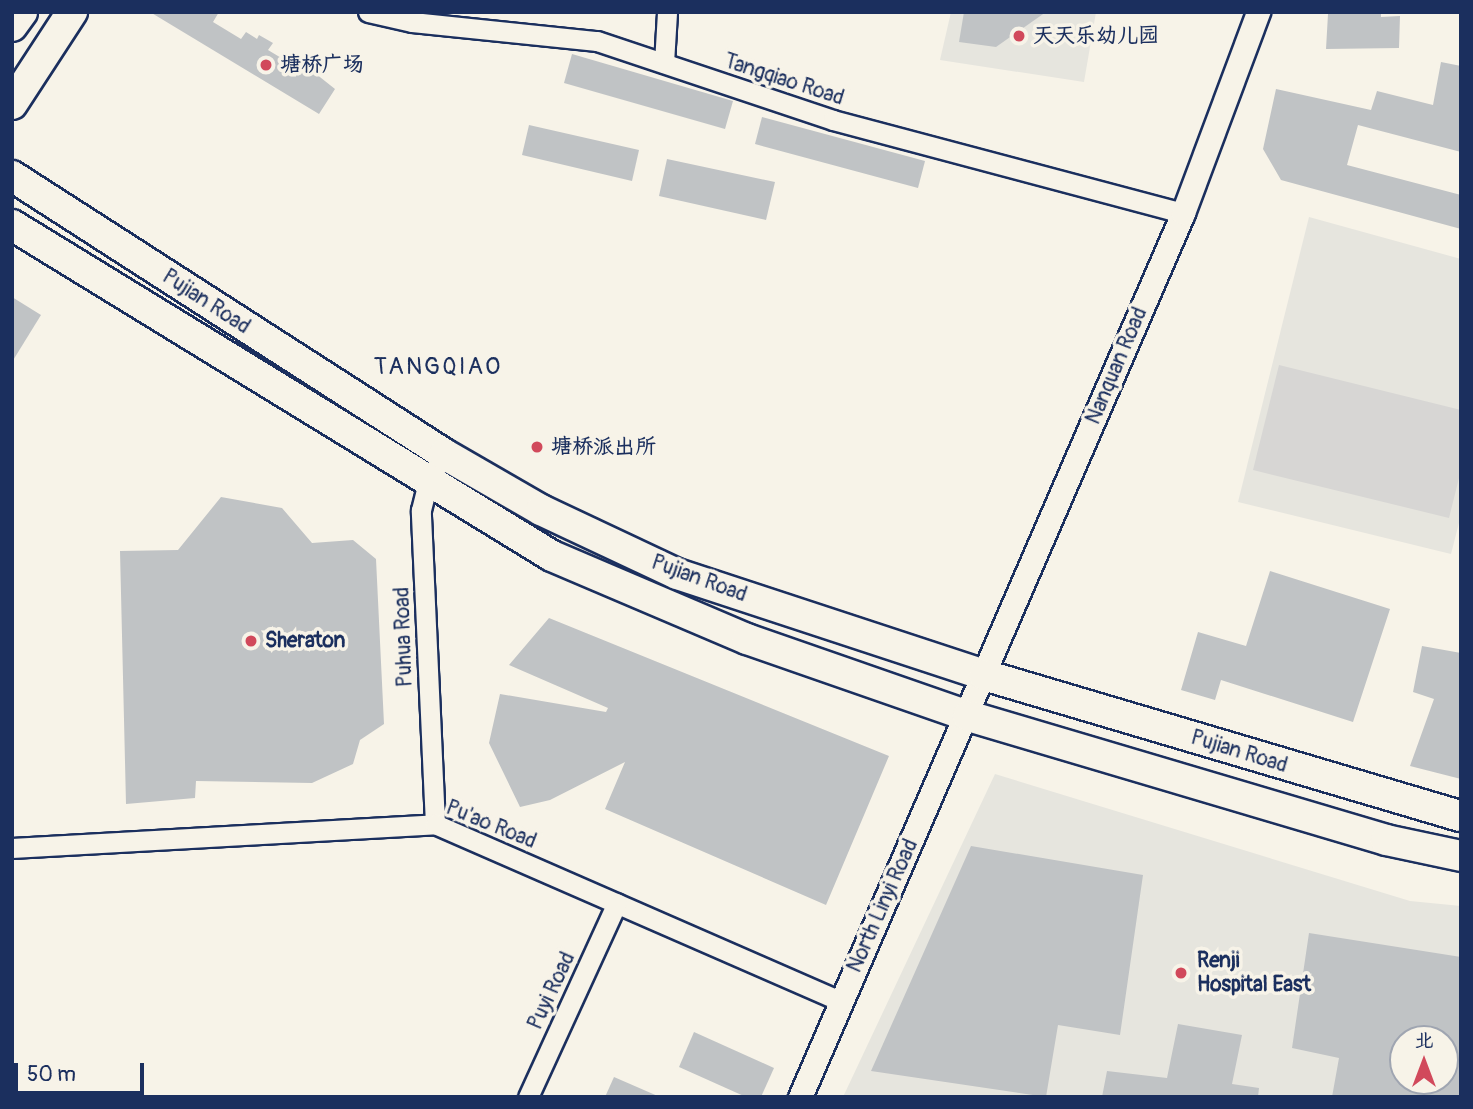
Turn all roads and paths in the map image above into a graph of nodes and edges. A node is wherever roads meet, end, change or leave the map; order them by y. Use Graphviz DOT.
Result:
graph roads {
  1 [pos="22,12"];
  2 [pos="72,12"];
  3 [pos="368,12"];
  4 [pos="667,12"];
  5 [pos="1258,12"];
  6 [pos="12,26"];
  7 [pos="664,63"];
  8 [pos="12,104"];
  9 [pos="12,176"];
  10 [pos="1182,213"];
  11 [pos="12,225"];
  12 [pos="444,454"];
  13 [pos="428,481"];
  14 [pos="984,675"];
  15 [pos="968,716"];
  16 [pos="1461,816"];
  17 [pos="435,824"];
  18 [pos="12,848"];
  19 [pos="1461,856"];
  20 [pos="617,903"];
  21 [pos="841,1001"];
  22 [pos="528,1097"];
  23 [pos="800,1097"];
  1 -- 6 [label="main road"];
  2 -- 8 [label="main road"];
  3 -- 7 [label="street, Tangqiao Road"];
  4 -- 7 [label="street"];
  5 -- 10 [label="street, Nanquan Road"];
  7 -- 10 [label="street, Tangqiao Road"];
  9 -- 12 [label="main road, Pujian Road"];
  10 -- 14 [label="street, Nanquan Road"];
  11 -- 13 [label="main road, Pujian Road"];
  12 -- 13 [label="street, Puhua Road"];
  12 -- 14 [label="main road, Pujian Road"];
  13 -- 15 [label="main road, Pujian Road"];
  13 -- 17 [label="street, Puhua Road"];
  14 -- 15 [label="street, Nanquan Road"];
  14 -- 16 [label="main road, Pujian Road"];
  15 -- 19 [label="main road, Pujian Road"];
  15 -- 21 [label="street, North Linyi Road"];
  17 -- 18 [label="street, Pu'ao Road"];
  17 -- 20 [label="street, Pu'ao Road"];
  20 -- 21 [label="street, Pu'ao Road"];
  20 -- 22 [label="street, Puyi Road"];
  21 -- 23 [label="street, North Linyi Road"];
}
